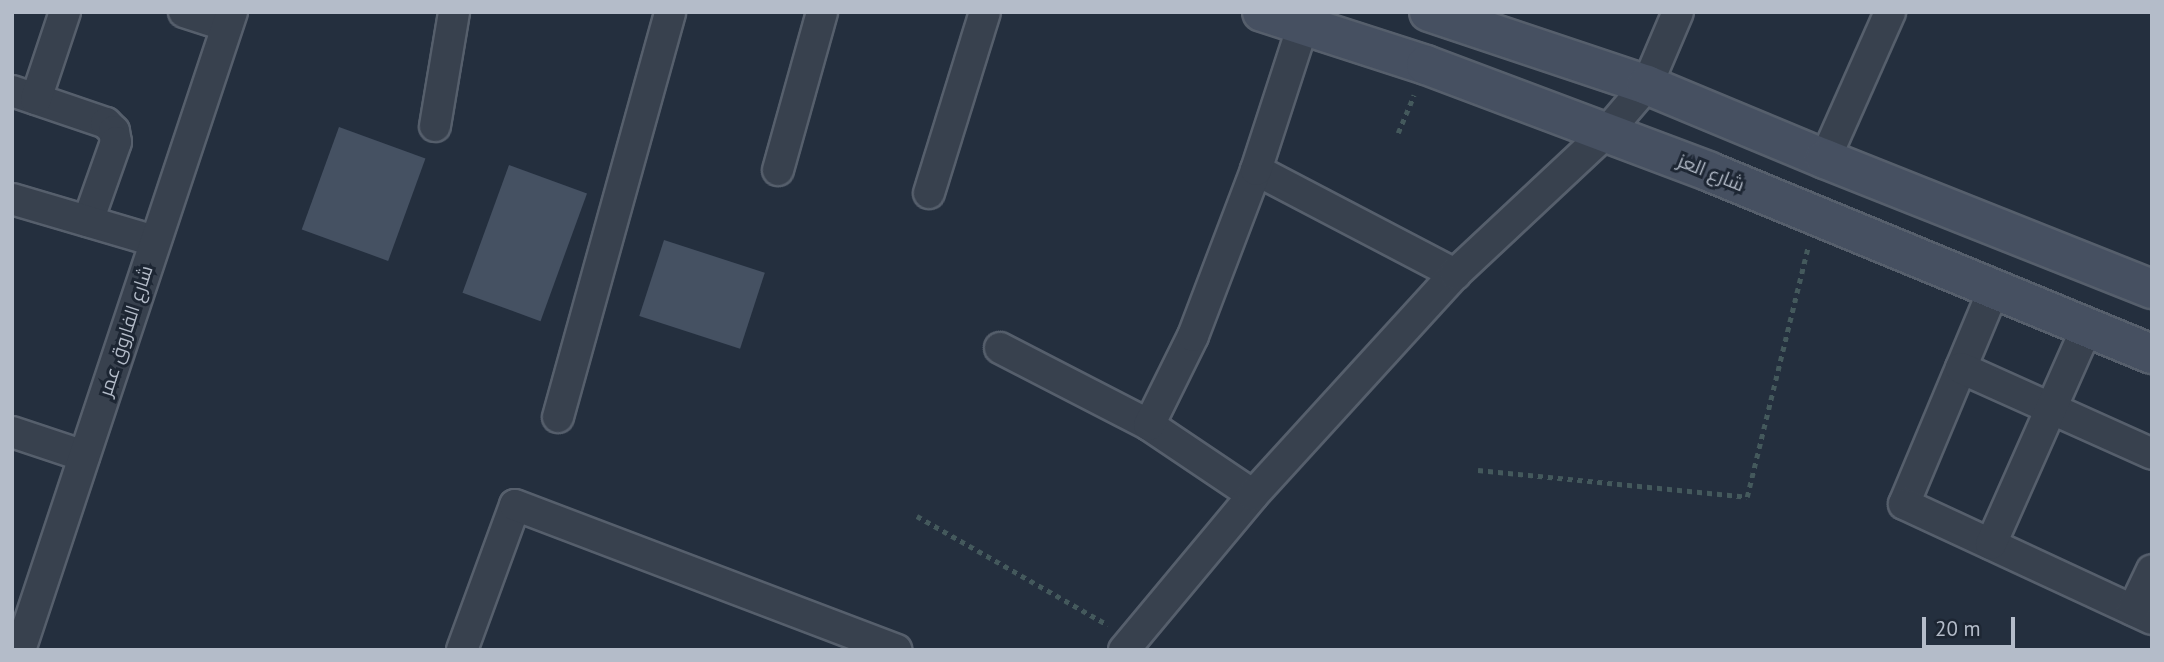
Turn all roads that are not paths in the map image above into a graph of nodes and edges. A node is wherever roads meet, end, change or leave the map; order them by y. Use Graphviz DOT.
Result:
graph roads {
  1 [pos="65,12"];
  2 [pos="184,12"];
  3 [pos="454,12"];
  4 [pos="670,12"];
  5 [pos="822,12"];
  6 [pos="985,12"];
  7 [pos="1262,12"];
  8 [pos="1678,12"];
  9 [pos="1890,12"];
  10 [pos="1441,14"];
  11 [pos="230,19"];
  12 [pos="1303,25"];
  13 [pos="1647,85"];
  14 [pos="24,95"];
  15 [pos="436,126"];
  16 [pos="1607,132"];
  17 [pos="1825,159"];
  18 [pos="778,170"];
  19 [pos="1256,170"];
  20 [pos="929,193"];
  21 [pos="12,199"];
  22 [pos="88,221"];
  23 [pos="155,241"];
  24 [pos="1455,274"];
  25 [pos="1994,289"];
  26 [pos="2152,289"];
  27 [pos="2087,327"];
  28 [pos="1000,348"];
  29 [pos="2152,354"];
  30 [pos="1961,368"];
  31 [pos="2050,408"];
  32 [pos="558,417"];
  33 [pos="1149,425"];
  34 [pos="12,432"];
  35 [pos="2152,454"];
  36 [pos="84,456"];
  37 [pos="1253,495"];
  38 [pos="1991,544"];
  39 [pos="2152,569"];
  40 [pos="2142,615"];
  41 [pos="1129,645"];
  42 [pos="20,650"];
  43 [pos="462,650"];
  44 [pos="896,650"];
  1 -- 14 [label="street"];
  2 -- 11 [label="street"];
  3 -- 15 [label="street"];
  4 -- 32 [label="street"];
  5 -- 18 [label="street"];
  6 -- 20 [label="street"];
  7 -- 12 [label="main road, شارع العز"];
  8 -- 13 [label="street"];
  9 -- 17 [label="street"];
  10 -- 13 [label="main road"];
  11 -- 23 [label="street, شارع الفاروق عمر"];
  12 -- 16 [label="main road, شارع العز"];
  12 -- 19 [label="street"];
  13 -- 16 [label="street"];
  13 -- 17 [label="main road"];
  14 -- 22 [label="street"];
  16 -- 24 [label="street"];
  16 -- 25 [label="main road, شارع العز"];
  17 -- 26 [label="main road"];
  19 -- 24 [label="street"];
  19 -- 33 [label="street"];
  21 -- 22 [label="street"];
  22 -- 23 [label="street"];
  23 -- 36 [label="street, شارع الفاروق عمر"];
  24 -- 37 [label="street"];
  25 -- 27 [label="main road, شارع العز"];
  25 -- 30 [label="street"];
  27 -- 29 [label="main road, شارع العز"];
  27 -- 31 [label="street"];
  28 -- 33 [label="street"];
  30 -- 31 [label="street"];
  30 -- 38 [label="street"];
  31 -- 35 [label="street"];
  31 -- 38 [label="street"];
  33 -- 37 [label="street"];
  34 -- 36 [label="street"];
  36 -- 42 [label="street, شارع الفاروق عمر"];
  37 -- 41 [label="street"];
  38 -- 40 [label="street"];
  39 -- 40 [label="street"];
  43 -- 44 [label="street"];
}
